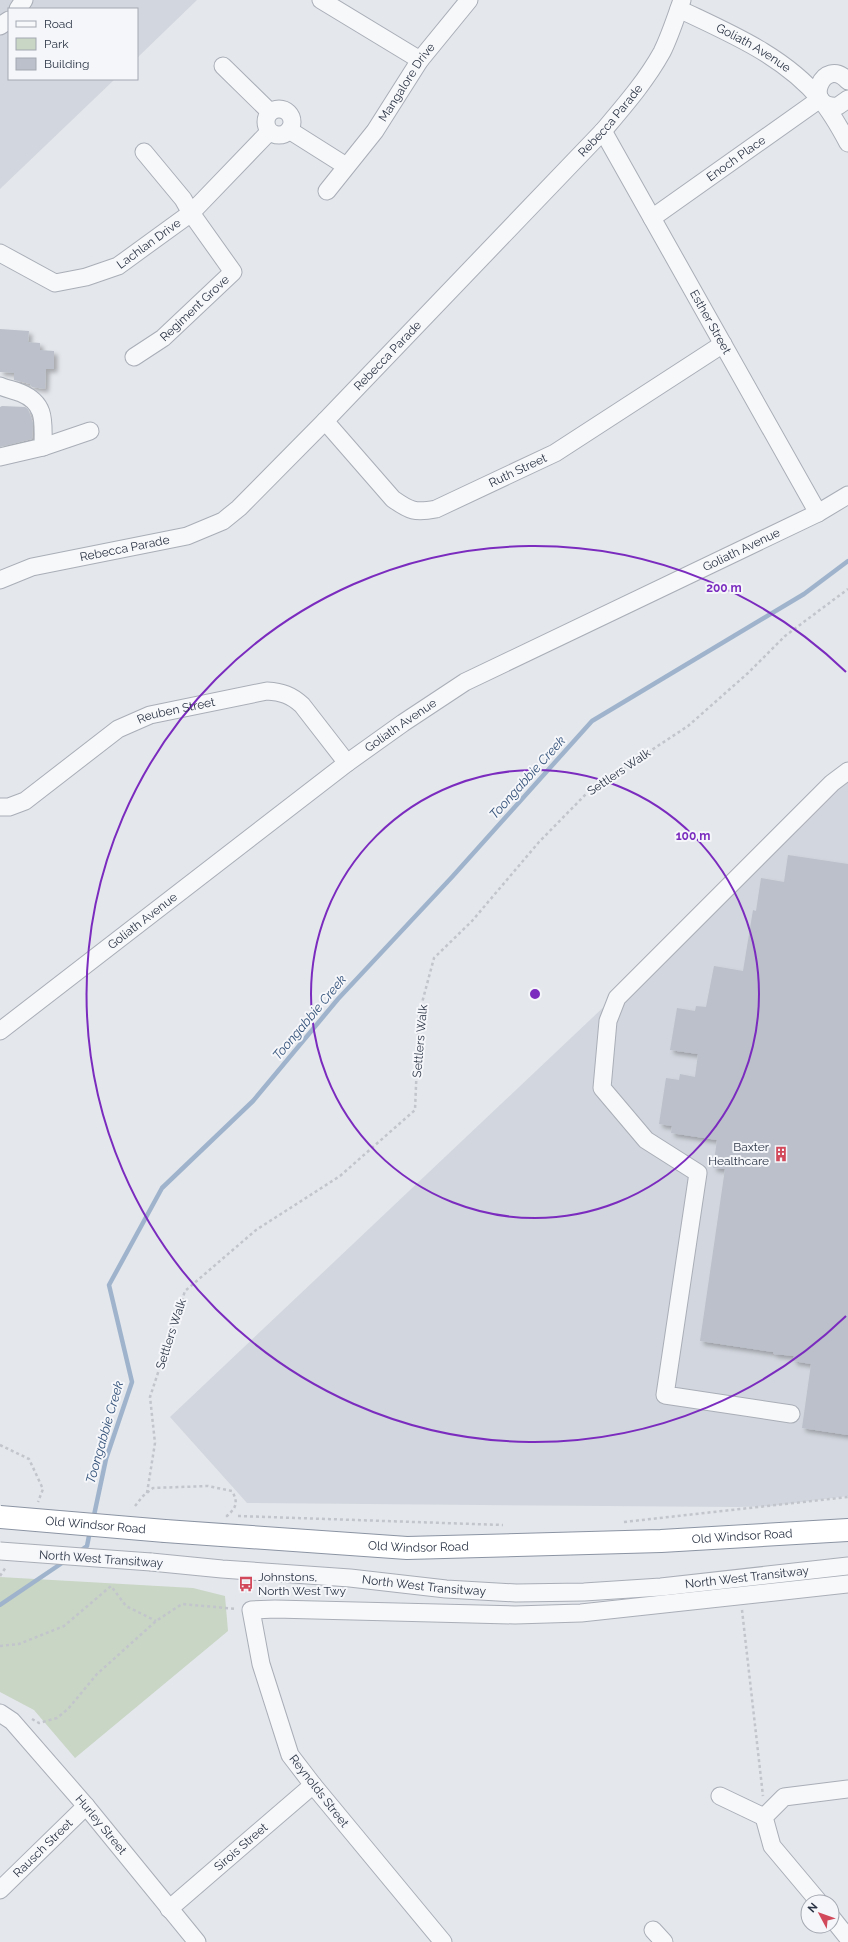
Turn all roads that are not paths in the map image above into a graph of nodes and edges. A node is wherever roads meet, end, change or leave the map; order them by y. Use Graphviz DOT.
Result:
graph roads {
  1 [pos="321,0"];
  2 [pos="470,0"];
  3 [pos="680,5"];
  4 [pos="420,60"];
  5 [pos="223,66"];
  6 [pos="848,81"];
  7 [pos="820,99"];
  8 [pos="848,99"];
  9 [pos="270,112"];
  10 [pos="289,130"];
  11 [pos="603,131"];
  12 [pos="269,132"];
  13 [pos="848,143"];
  14 [pos="144,152"];
  15 [pos="346,166"];
  16 [pos="327,191"];
  17 [pos="191,213"];
  18 [pos="652,218"];
  19 [pos="0,253"];
  20 [pos="723,344"];
  21 [pos="134,357"];
  22 [pos="0,386"];
  23 [pos="325,421"];
  24 [pos="90,431"];
  25 [pos="43,447"];
  26 [pos="0,457"];
  27 [pos="848,495"];
  28 [pos="818,513"];
  29 [pos="0,580"];
  30 [pos="347,763"];
  31 [pos="848,771"];
  32 [pos="0,807"];
  33 [pos="0,1031"];
  34 [pos="791,1414"];
  35 [pos="0,1517"];
  36 [pos="845,1529"];
  37 [pos="0,1551"];
  38 [pos="848,1566"];
  39 [pos="848,1584"];
  40 [pos="0,1713"];
  41 [pos="313,1785"];
  42 [pos="848,1790"];
  43 [pos="720,1796"];
  44 [pos="86,1806"];
  45 [pos="764,1817"];
  46 [pos="0,1890"];
  47 [pos="812,1894"];
  48 [pos="169,1909"];
  49 [pos="840,1928"];
  50 [pos="848,1938"];
  51 [pos="197,1942"];
  52 [pos="443,1942"];
  1 -- 4 [label="street"];
  2 -- 4 [label="street, Mangalore Drive"];
  3 -- 7 [label="street, Goliath Avenue"];
  3 -- 11 [label="street, Rebecca Parade"];
  4 -- 15 [label="street, Mangalore Drive"];
  5 -- 9 [label="street"];
  6 -- 7 [label="street"];
  7 -- 8 [label="street, Goliath Avenue"];
  7 -- 13 [label="street, Goliath Avenue"];
  7 -- 18 [label="street, Enoch Place"];
  9 -- 10 [label="street"];
  9 -- 12 [label="street"];
  10 -- 12 [label="street"];
  10 -- 15 [label="street"];
  11 -- 18 [label="street, Esther Street"];
  11 -- 23 [label="street, Rebecca Parade"];
  12 -- 17 [label="street, Lachlan Drive"];
  14 -- 17 [label="street"];
  15 -- 16 [label="street, Mangalore Drive"];
  17 -- 19 [label="street, Lachlan Drive"];
  17 -- 21 [label="street, Regiment Grove"];
  18 -- 20 [label="street, Esther Street"];
  20 -- 23 [label="street, Ruth Street"];
  20 -- 28 [label="street, Esther Street"];
  22 -- 25 [label="street"];
  23 -- 29 [label="street, Rebecca Parade"];
  24 -- 25 [label="street"];
  25 -- 26 [label="street"];
  27 -- 28 [label="street, Goliath Avenue"];
  28 -- 30 [label="street, Goliath Avenue"];
  30 -- 32 [label="street, Reuben Street"];
  30 -- 33 [label="street, Goliath Avenue"];
  31 -- 34 [label="street"];
  35 -- 36 [label="highway, Old Windsor Road, bridge"];
  37 -- 38 [label="street, North West Transitway, bridge"];
  39 -- 41 [label="street, Reynolds Street"];
  40 -- 44 [label="street, Hurley Street"];
  41 -- 48 [label="street, Sirois Street"];
  41 -- 52 [label="street, Reynolds Street"];
  42 -- 45 [label="street"];
  43 -- 45 [label="street"];
  44 -- 46 [label="street, Rausch Street"];
  44 -- 48 [label="street, Hurley Street"];
  45 -- 47 [label="street"];
  48 -- 51 [label="street, Hurley Street"];
  49 -- 50 [label="street"];
}
